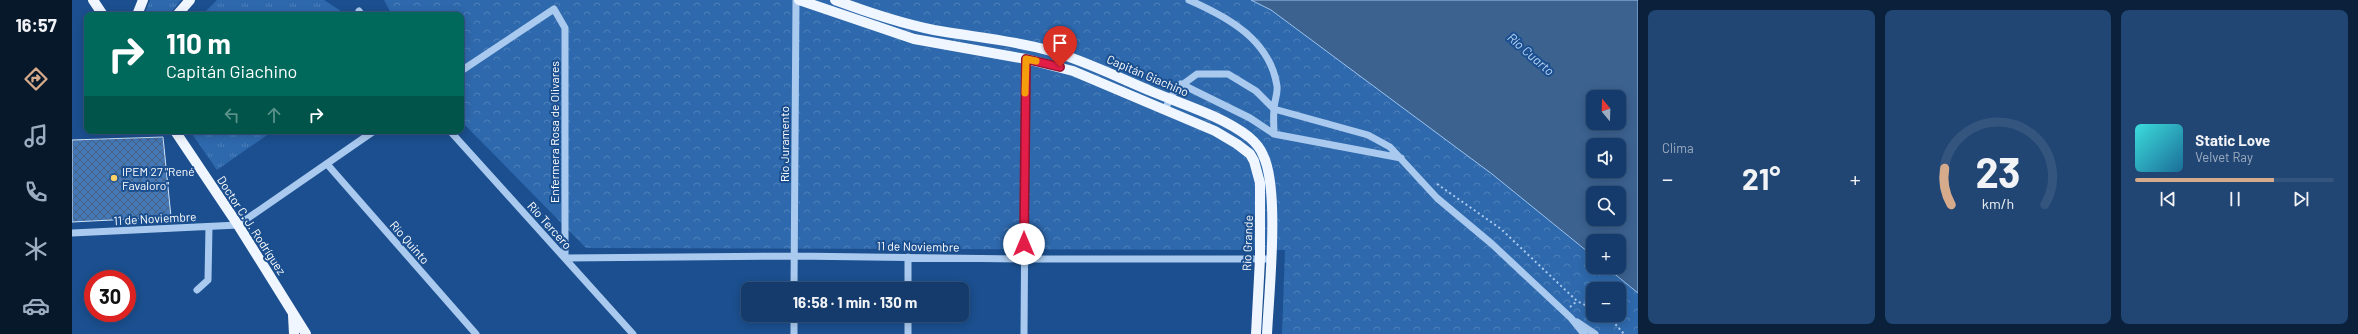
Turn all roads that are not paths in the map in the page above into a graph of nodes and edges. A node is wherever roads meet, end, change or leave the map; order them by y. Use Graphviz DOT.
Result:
graph roads {
  1 [pos="93,0"];
  2 [pos="143,0"];
  3 [pos="190,0"];
  4 [pos="796,0"];
  5 [pos="799,0"];
  6 [pos="835,0"];
  7 [pos="1189,0"];
  8 [pos="101,12"];
  9 [pos="138,12"];
  10 [pos="180,12"];
  11 [pos="1026,59"];
  12 [pos="464,69"];
  13 [pos="1181,84"];
  14 [pos="1169,99"];
  15 [pos="1165,109"];
  16 [pos="1274,109"];
  17 [pos="177,134"];
  18 [pos="370,134"];
  19 [pos="453,134"];
  20 [pos="1274,134"];
  21 [pos="1250,154"];
  22 [pos="1401,158"];
  23 [pos="327,164"];
  24 [pos="238,225"];
  25 [pos="209,226"];
  26 [pos="72,233"];
  27 [pos="794,256"];
  28 [pos="908,257"];
  29 [pos="565,258"];
  30 [pos="1024,259"];
  31 [pos="1265,259"];
  32 [pos="794,282"];
  33 [pos="908,282"];
  34 [pos="197,290"];
  35 [pos="292,313"];
  36 [pos="1571,318"];
  37 [pos="794,322"];
  38 [pos="908,322"];
  39 [pos="294,334"];
  40 [pos="306,334"];
  41 [pos="476,334"];
  42 [pos="633,334"];
  43 [pos="794,334"];
  44 [pos="908,334"];
  45 [pos="1024,334"];
  46 [pos="1256,334"];
  47 [pos="1267,334"];
  48 [pos="1584,334"];
  49 [pos="1595,334"];
  1 -- 8 [label="main road"];
  2 -- 9 [label="main road"];
  3 -- 10 [label="main road"];
  4 -- 27 [label="street, Río Juramento"];
  5 -- 11 [label="main road, Capitán Giachino"];
  6 -- 14 [label="main road, Capitán Giachino"];
  7 -- 16 [label="street"];
  11 -- 15 [label="main road, Capitán Giachino"];
  11 -- 30 [label="street"];
  12 -- 29 [label="street, Enfermera Rosa de Olivares"];
  13 -- 14 [label="street"];
  13 -- 16 [label="street"];
  13 -- 20 [label="street"];
  14 -- 15 [label="street"];
  14 -- 31 [label="main road, Capitán Giachino"];
  15 -- 21 [label="main road, Capitán Giachino"];
  16 -- 20 [label="street"];
  16 -- 22 [label="street"];
  17 -- 24 [label="main road, Doctor C. J. Rodríguez"];
  18 -- 23 [label="street"];
  19 -- 29 [label="street, Río Tercero"];
  20 -- 22 [label="street"];
  21 -- 31 [label="main road, Río Grande"];
  22 -- 36 [label="street"];
  23 -- 24 [label="street"];
  23 -- 41 [label="street, Río Quinto"];
  24 -- 25 [label="street, 11 de Noviembre"];
  24 -- 35 [label="main road, Doctor C. J. Rodríguez"];
  25 -- 26 [label="street, 11 de Noviembre"];
  25 -- 34 [label="street"];
  27 -- 28 [label="street, 11 de Noviembre"];
  27 -- 29 [label="street, 11 de Noviembre"];
  27 -- 32 [label="street, Río Juramento"];
  28 -- 30 [label="street, 11 de Noviembre"];
  28 -- 33 [label="street"];
  29 -- 42 [label="street, Río Tercero"];
  30 -- 31 [label="street, 11 de Noviembre"];
  30 -- 45 [label="street"];
  31 -- 46 [label="main road, Río Grande"];
  31 -- 47 [label="main road, Capitán Giachino"];
  35 -- 39 [label="main road"];
  35 -- 40 [label="main road, Doctor C. J. Rodríguez"];
  36 -- 48 [label="street"];
  36 -- 49 [label="street"];
  37 -- 43 [label="street"];
  38 -- 44 [label="street"];
}
